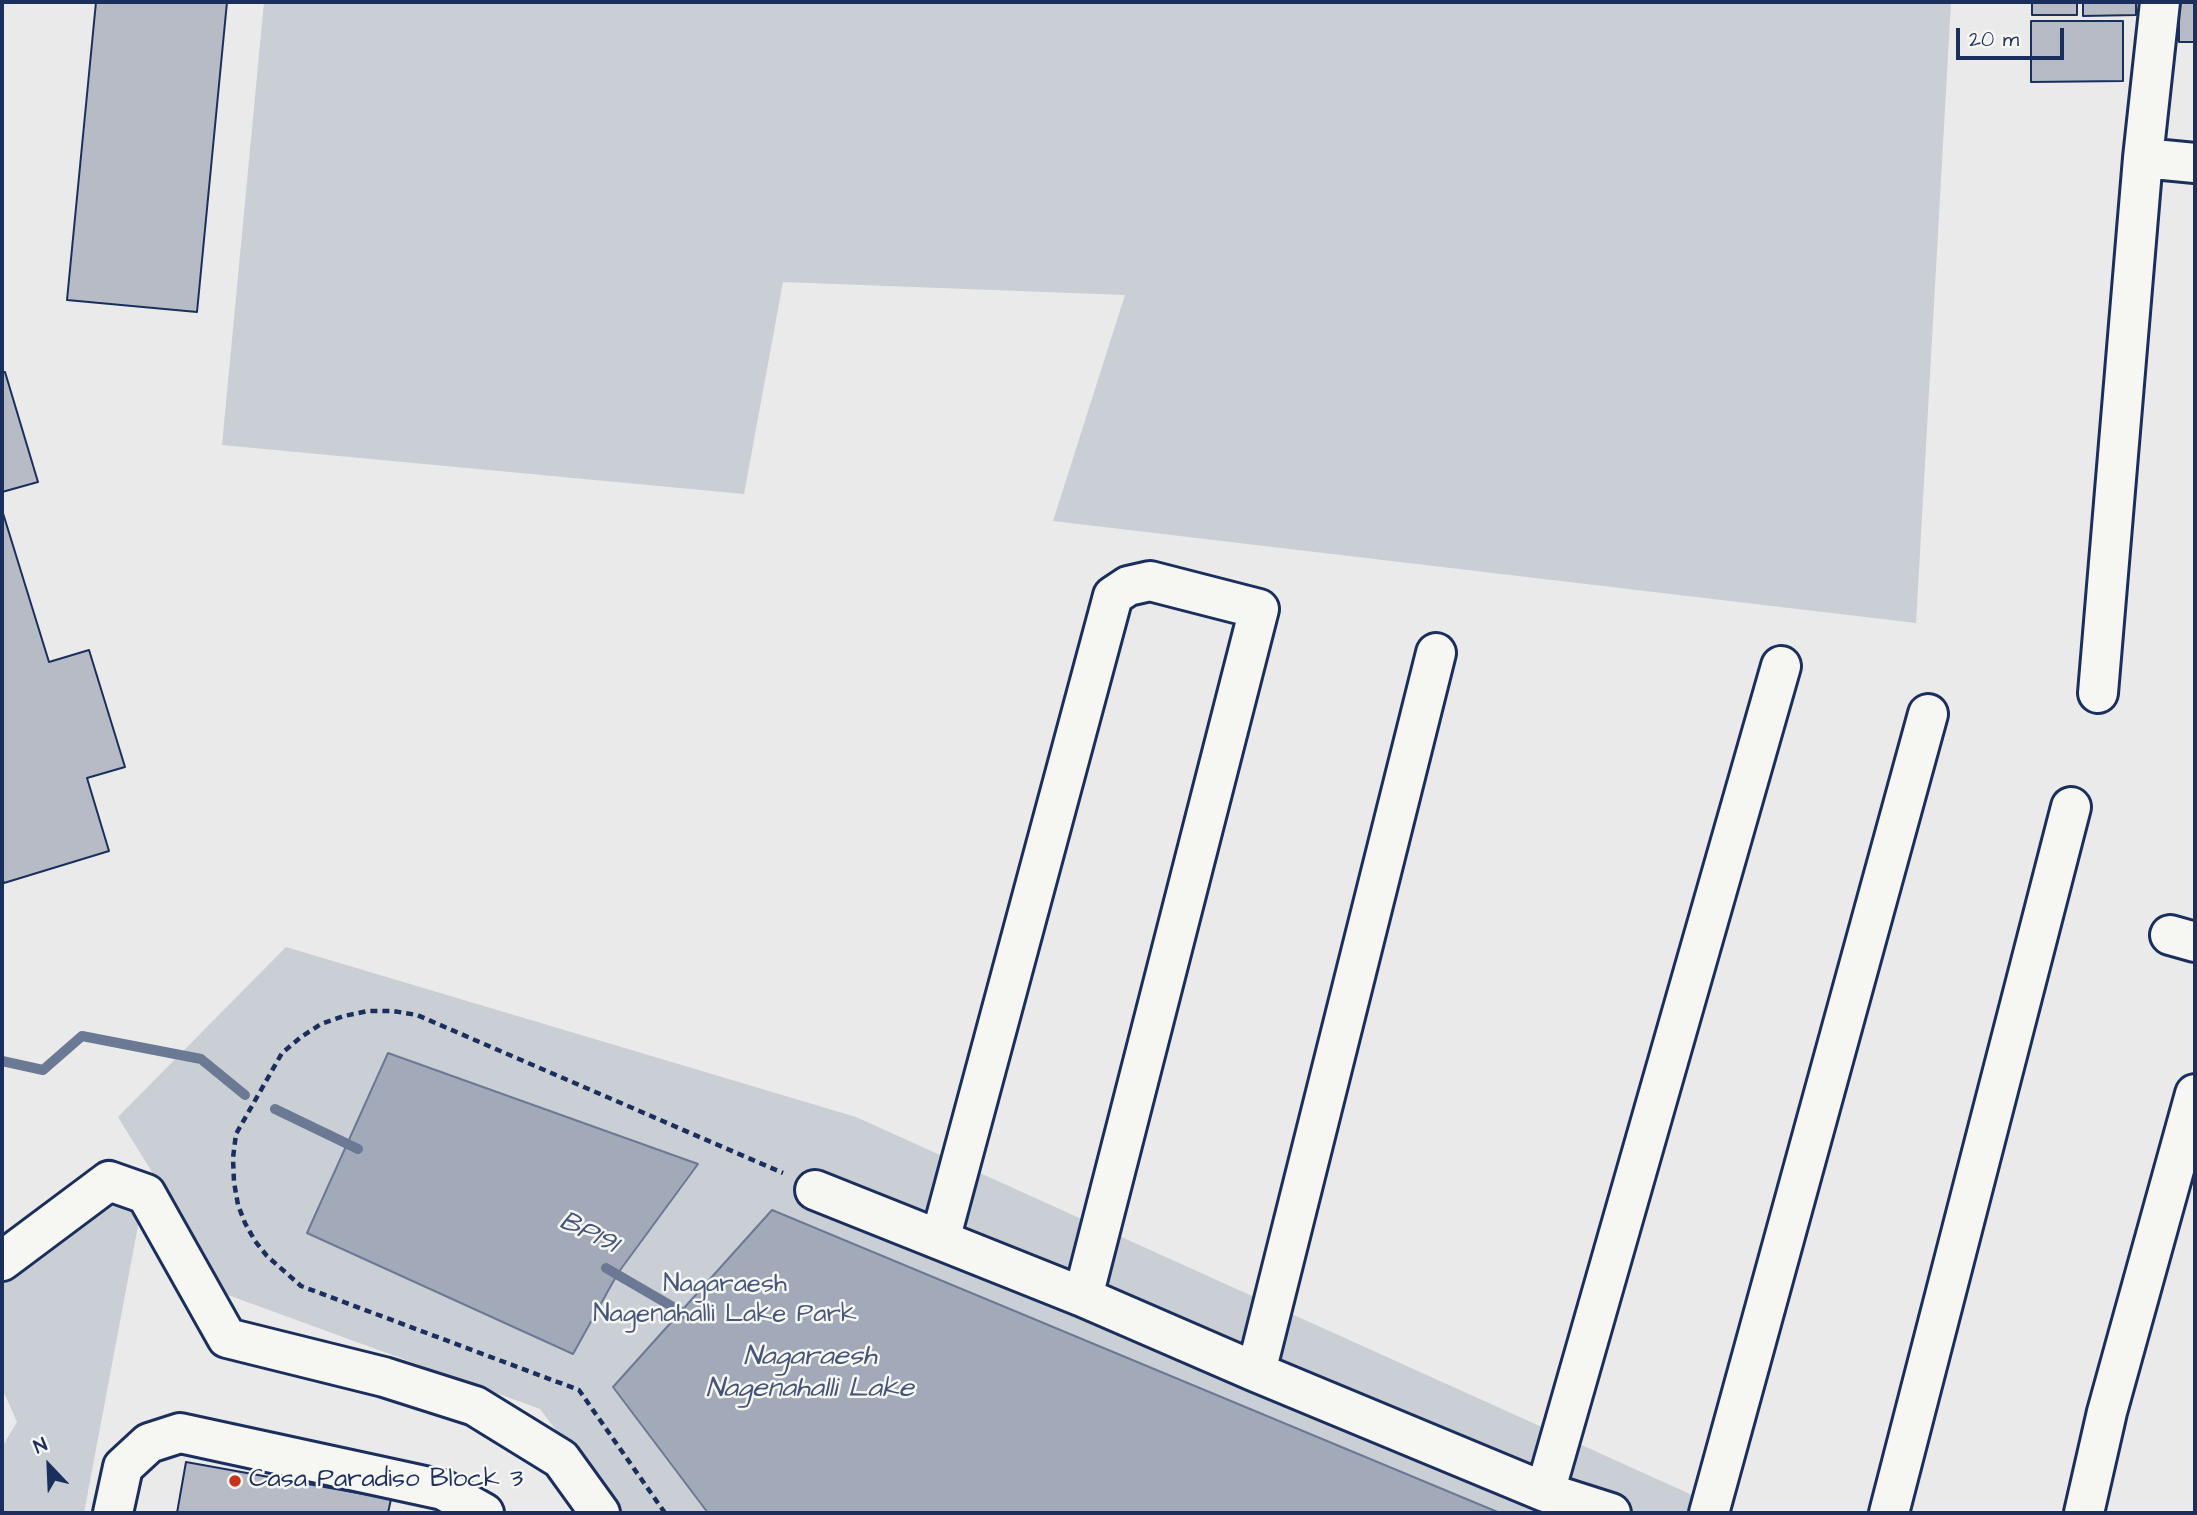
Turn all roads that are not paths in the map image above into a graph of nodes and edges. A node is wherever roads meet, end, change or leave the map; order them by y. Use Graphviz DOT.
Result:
graph roads {
  1 [pos="2160,2"];
  2 [pos="2143,158"];
  3 [pos="2195,163"];
  4 [pos="1436,653"];
  5 [pos="1781,666"];
  6 [pos="2098,693"];
  7 [pos="1928,714"];
  8 [pos="2071,807"];
  9 [pos="2195,1094"];
  10 [pos="815,1190"];
  11 [pos="940,1240"];
  12 [pos="2,1261"];
  13 [pos="1083,1297"];
  14 [pos="1256,1372"];
  15 [pos="1545,1492"];
  16 [pos="113,1513"];
  17 [pos="484,1513"];
  18 [pos="600,1513"];
  19 [pos="1611,1513"];
  20 [pos="1709,1513"];
  21 [pos="1889,1513"];
  22 [pos="2084,1513"];
  1 -- 2 [label="street"];
  2 -- 3 [label="street"];
  2 -- 6 [label="street"];
  4 -- 14 [label="street"];
  5 -- 15 [label="street"];
  7 -- 20 [label="street"];
  8 -- 21 [label="street"];
  9 -- 22 [label="street"];
  10 -- 11 [label="street"];
  11 -- 13 [label="street"];
  11 -- 13 [label="street"];
  12 -- 18 [label="street"];
  13 -- 14 [label="street"];
  14 -- 15 [label="street"];
  15 -- 19 [label="street"];
  16 -- 17 [label="street"];
}
